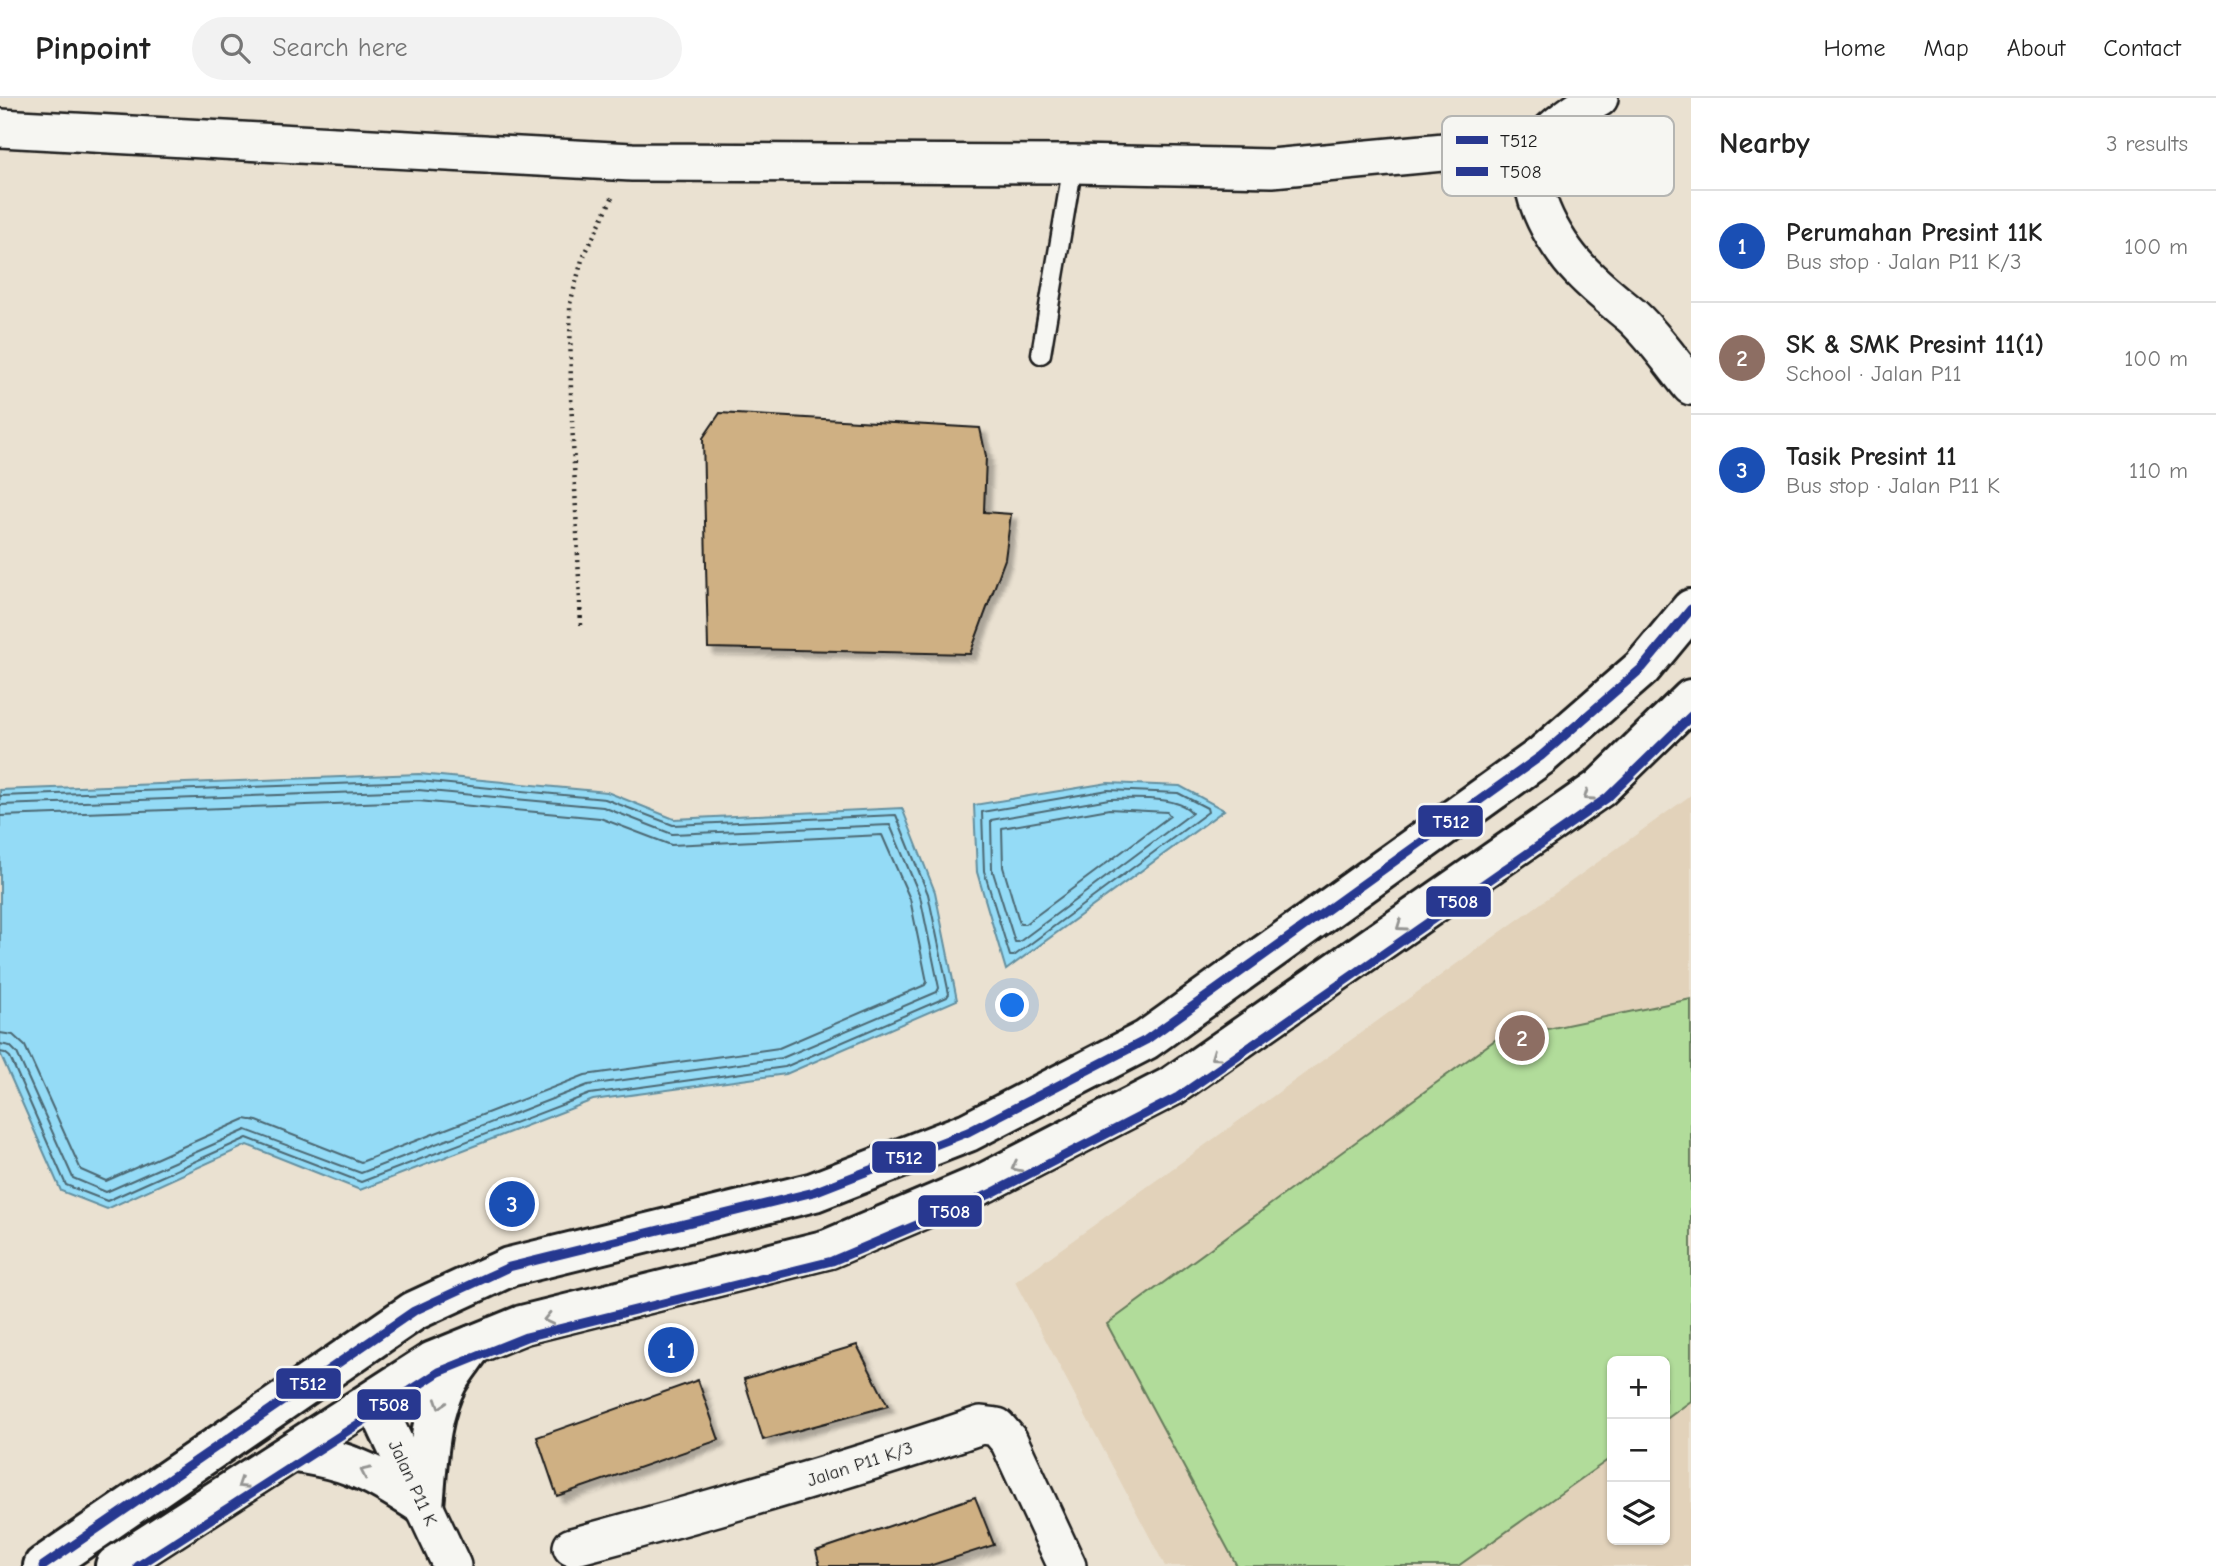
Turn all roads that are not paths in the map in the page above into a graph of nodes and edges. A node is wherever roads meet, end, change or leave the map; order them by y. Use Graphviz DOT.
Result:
graph roads {
  1 [pos="1598,98"];
  2 [pos="1570,116"];
  3 [pos="0,128"];
  4 [pos="1442,153"];
  5 [pos="1073,164"];
  6 [pos="1537,196"];
  7 [pos="1041,354"];
  8 [pos="1691,386"];
  9 [pos="1691,609"];
  10 [pos="1691,699"];
  11 [pos="414,1311"];
  12 [pos="473,1345"];
  13 [pos="287,1396"];
  14 [pos="374,1400"];
  15 [pos="292,1452"];
  16 [pos="424,1506"];
  17 [pos="572,1547"];
  18 [pos="43,1566"];
  19 [pos="115,1566"];
  20 [pos="452,1566"];
  21 [pos="1067,1566"];
  1 -- 2 [label="street"];
  3 -- 5 [label="street"];
  4 -- 5 [label="street"];
  5 -- 7 [label="lane"];
  6 -- 8 [label="street"];
  9 -- 11 [label="main road"];
  10 -- 12 [label="main road, one-way"];
  11 -- 13 [label="main road"];
  11 -- 14 [label="main road"];
  12 -- 14 [label="main road"];
  12 -- 16 [label="main road, one-way"];
  13 -- 14 [label="main road"];
  13 -- 18 [label="main road"];
  14 -- 15 [label="main road"];
  14 -- 16 [label="street, Jalan P11 K"];
  16 -- 15 [label="main road, one-way"];
  15 -- 19 [label="main road, one-way"];
  16 -- 20 [label="street, Jalan P11 K"];
  17 -- 21 [label="street, Jalan P11 K/3"];
}
